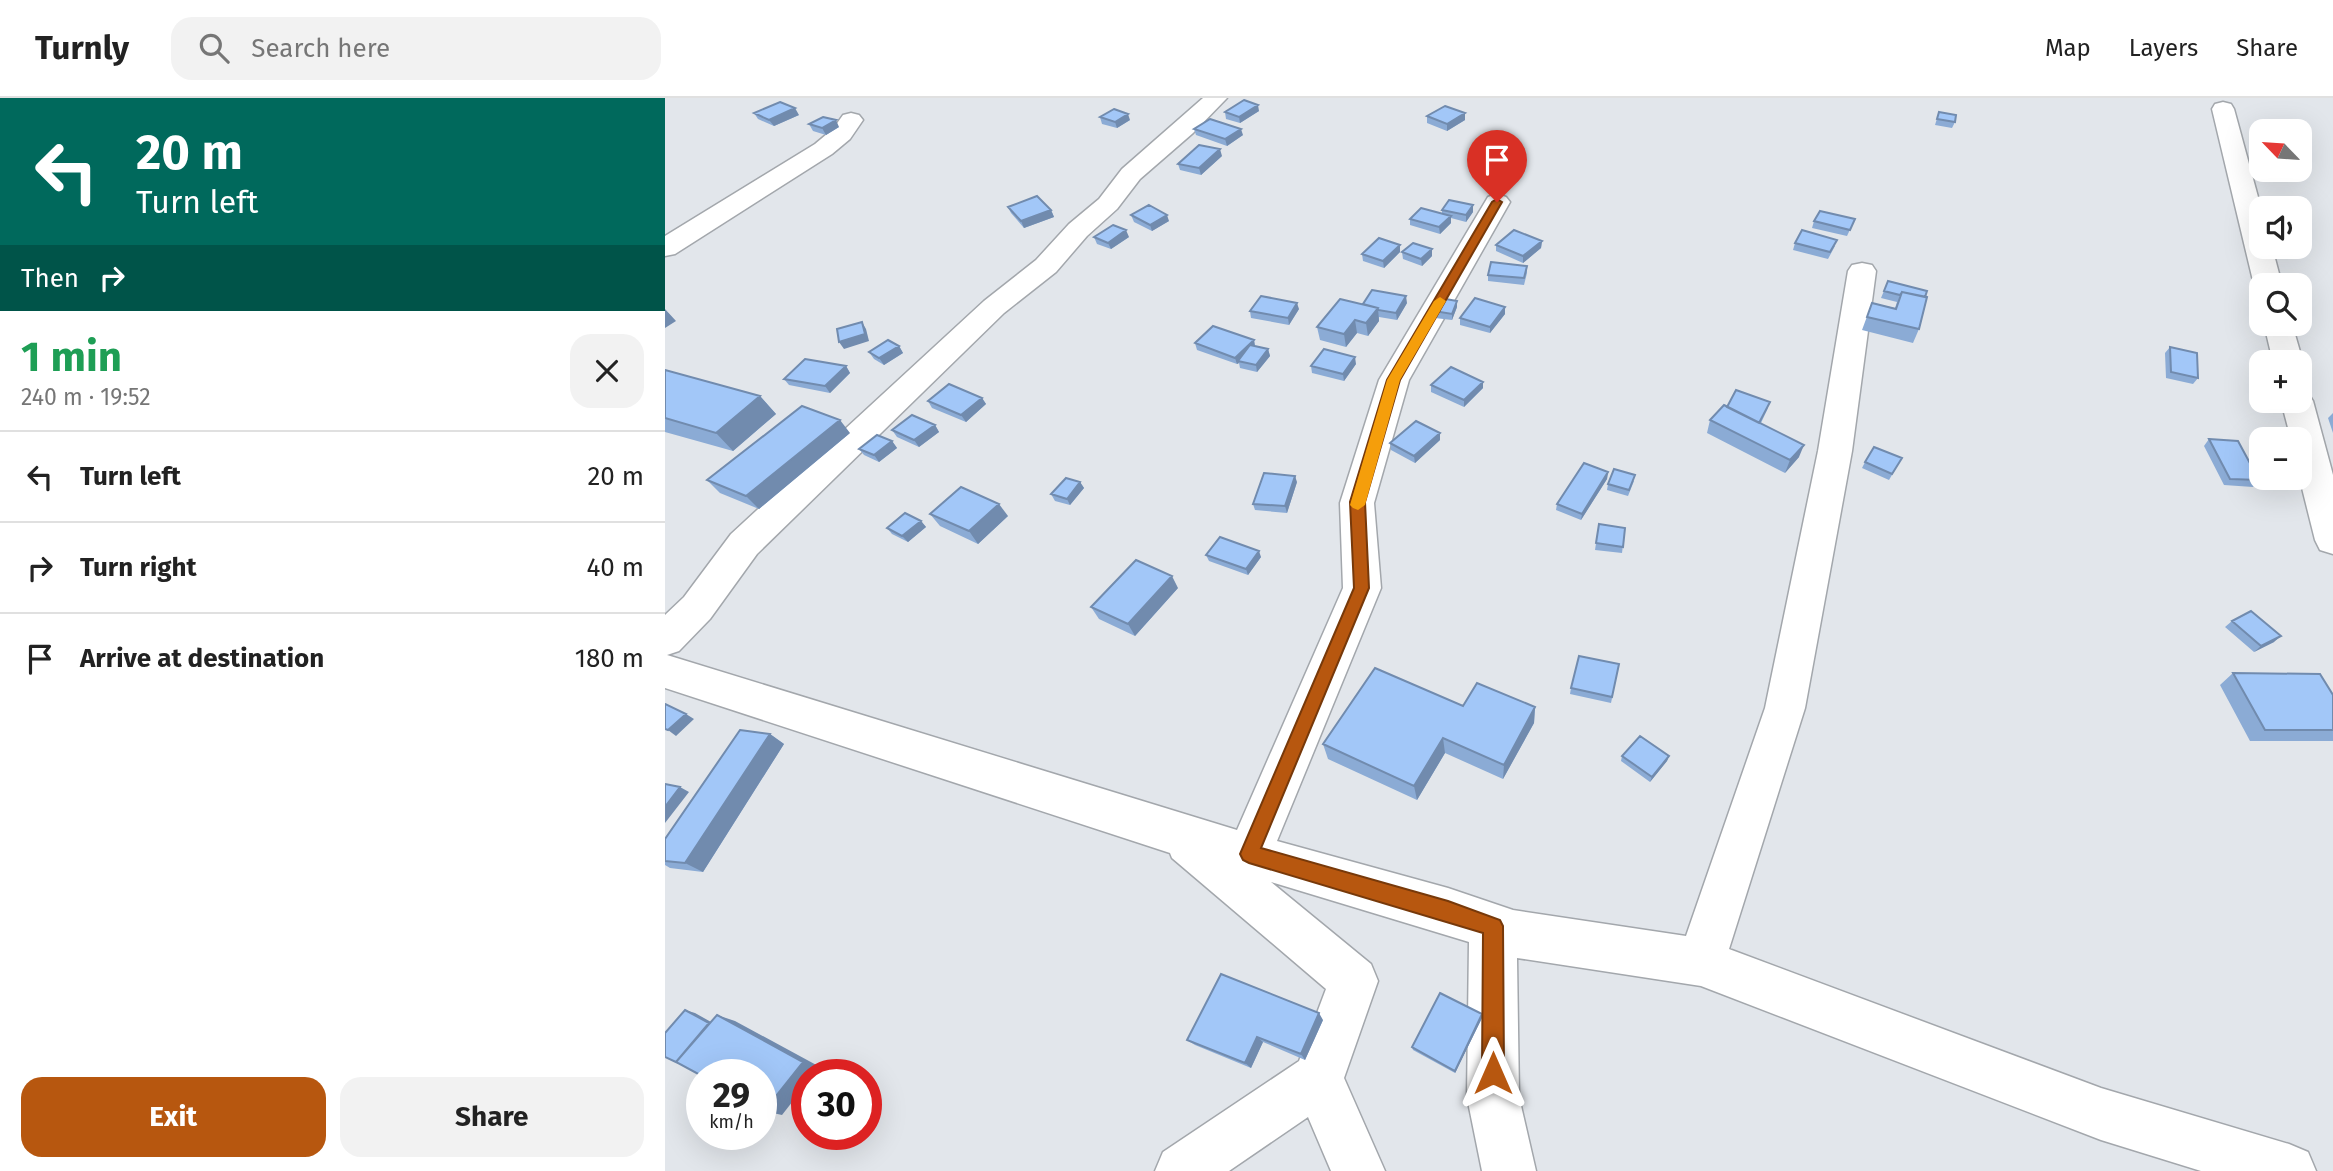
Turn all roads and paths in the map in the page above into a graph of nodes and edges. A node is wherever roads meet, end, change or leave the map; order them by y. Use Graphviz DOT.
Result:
graph roads {
  1 [pos="1216,98"];
  2 [pos="2223,108"];
  3 [pos="851,120"];
  4 [pos="1497,202"];
  5 [pos="665,248"];
  6 [pos="1862,271"];
  7 [pos="2265,273"];
  8 [pos="2300,413"];
  9 [pos="2333,540"];
  10 [pos="681,602"];
  11 [pos="665,640"];
  12 [pos="665,662"];
  13 [pos="665,671"];
  14 [pos="1177,834"];
  15 [pos="1249,854"];
  16 [pos="1493,926"];
  17 [pos="1701,962"];
  18 [pos="1318,1079"];
  19 [pos="1182,1171"];
  20 [pos="1358,1171"];
  21 [pos="1509,1171"];
  22 [pos="2289,1171"];
  1 -- 10 [label="street"];
  2 -- 7 [label="street"];
  3 -- 5 [label="street"];
  4 -- 15 [label="street"];
  6 -- 17 [label="street"];
  8 -- 9 [label="street"];
  10 -- 11 [label="street"];
  10 -- 12 [label="street"];
  13 -- 14 [label="street"];
  14 -- 15 [label="street"];
  14 -- 18 [label="street"];
  15 -- 16 [label="street"];
  16 -- 17 [label="street"];
  16 -- 21 [label="street"];
  17 -- 22 [label="street"];
  18 -- 19 [label="street"];
  18 -- 20 [label="street"];
}
